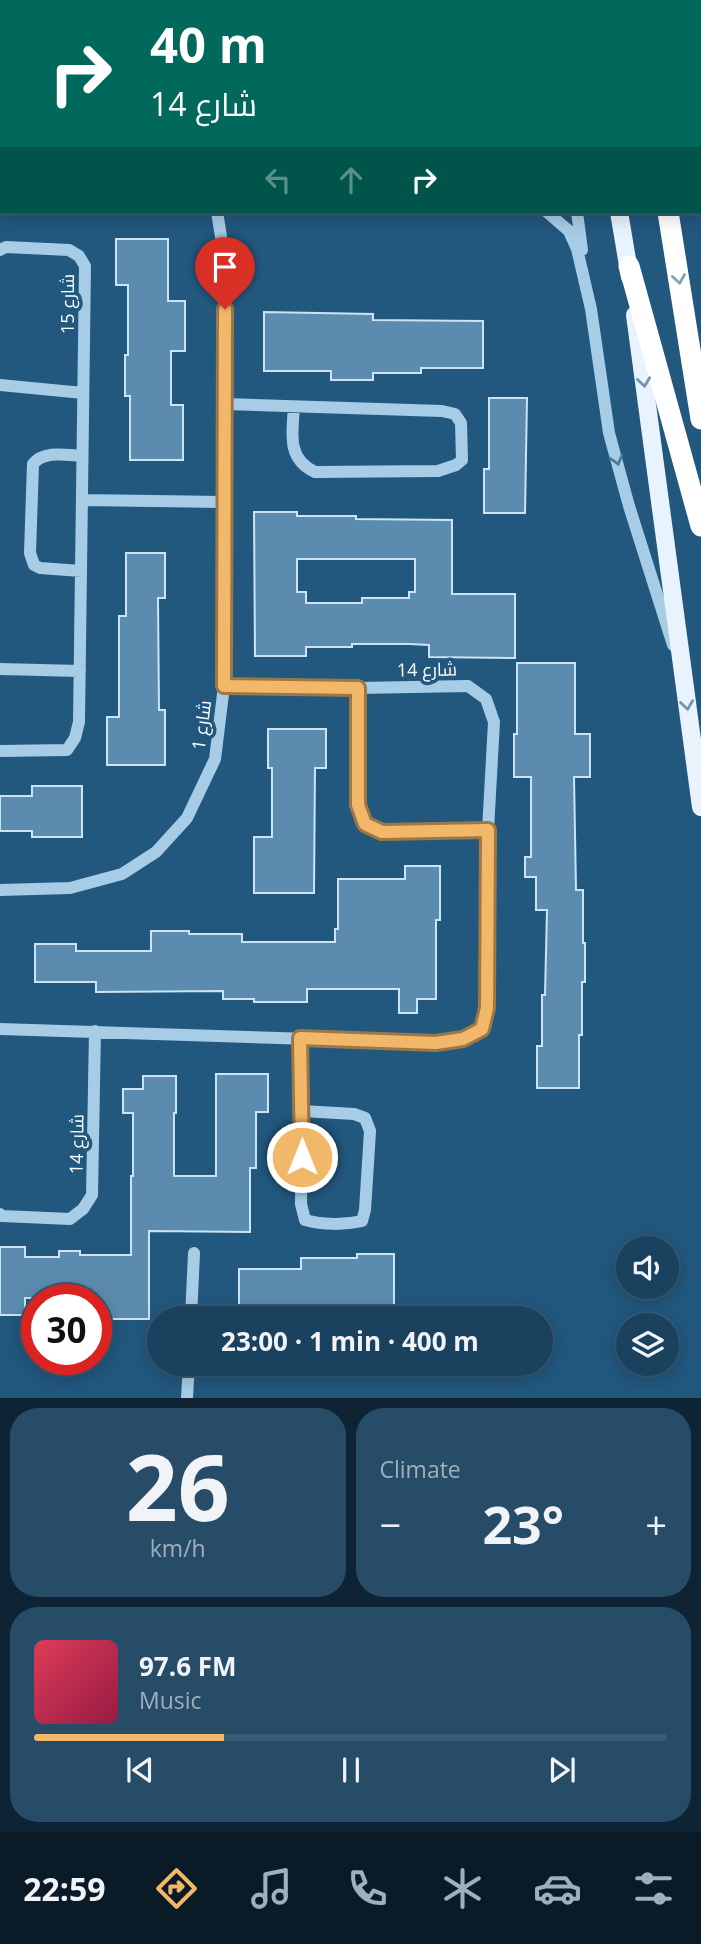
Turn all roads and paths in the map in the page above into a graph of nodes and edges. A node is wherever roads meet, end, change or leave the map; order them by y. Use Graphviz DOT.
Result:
graph roads {
  1 [pos="217,214"];
  2 [pos="549,214"];
  3 [pos="577,214"];
  4 [pos="619,214"];
  5 [pos="668,214"];
  6 [pos="0,250"];
  7 [pos="628,266"];
  8 [pos="591,309"];
  9 [pos="0,385"];
  10 [pos="83,393"];
  11 [pos="226,404"];
  12 [pos="294,407"];
  13 [pos="701,419"];
  14 [pos="82,456"];
  15 [pos="82,500"];
  16 [pos="223,502"];
  17 [pos="701,526"];
  18 [pos="81,570"];
  19 [pos="0,669"];
  20 [pos="80,671"];
  21 [pos="683,676"];
  22 [pos="224,686"];
  23 [pos="358,688"];
  24 [pos="0,751"];
  25 [pos="701,807"];
  26 [pos="488,830"];
  27 [pos="0,890"];
  28 [pos="0,1029"];
  29 [pos="95,1031"];
  30 [pos="300,1038"];
  31 [pos="302,1111"];
  32 [pos="0,1214"];
  33 [pos="194,1254"];
  34 [pos="192,1306"];
  35 [pos="188,1376"];
  36 [pos="187,1398"];
  1 -- 11 [label="street, شارع 1"];
  2 -- 8 [label="street"];
  3 -- 8 [label="street"];
  4 -- 7 [label="main road"];
  5 -- 13 [label="highway, one-way"];
  6 -- 10 [label="street, شارع 15"];
  7 -- 17 [label="highway"];
  7 -- 21 [label="main road, one-way"];
  8 -- 21 [label="street, one-way"];
  9 -- 10 [label="street"];
  10 -- 14 [label="street, شارع 15"];
  11 -- 12 [label="street"];
  11 -- 16 [label="street, شارع 1"];
  12 -- 12 [label="street"];
  14 -- 15 [label="street, شارع 15"];
  14 -- 18 [label="street"];
  15 -- 16 [label="street"];
  15 -- 18 [label="street, شارع 15"];
  16 -- 22 [label="street, شارع 1"];
  18 -- 20 [label="street, شارع 15"];
  19 -- 20 [label="street"];
  20 -- 24 [label="street, شارع 15"];
  21 -- 25 [label="main road, one-way"];
  22 -- 23 [label="street, شارع 14"];
  22 -- 27 [label="street, شارع 1"];
  23 -- 26 [label="street"];
  23 -- 26 [label="street, شارع 14"];
  26 -- 30 [label="street, شارع 14"];
  28 -- 29 [label="street, شارع 14"];
  29 -- 30 [label="street, شارع 14"];
  29 -- 32 [label="street, شارع 14"];
  30 -- 31 [label="street"];
  31 -- 31 [label="street"];
  33 -- 34 [label="street"];
  35 -- 36 [label="street"];
}
